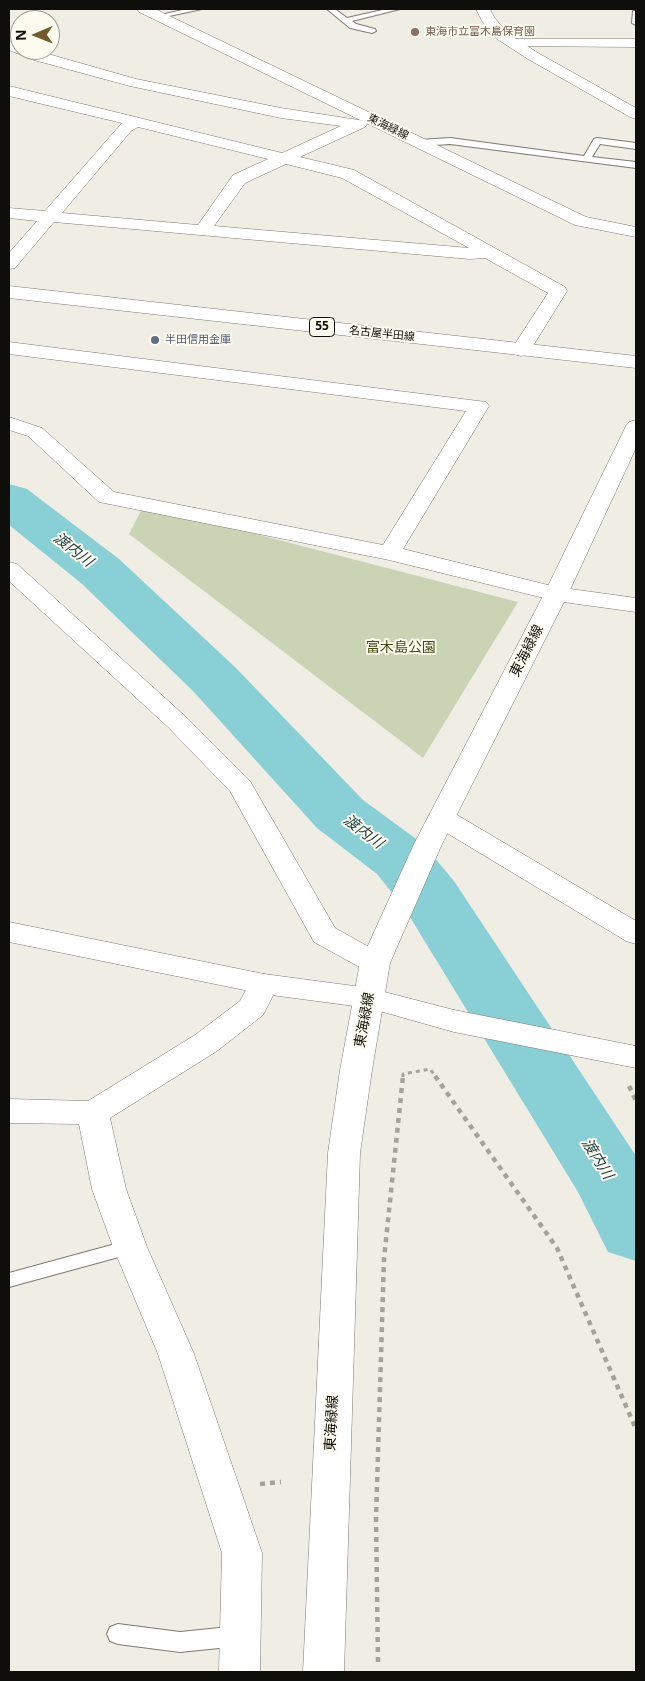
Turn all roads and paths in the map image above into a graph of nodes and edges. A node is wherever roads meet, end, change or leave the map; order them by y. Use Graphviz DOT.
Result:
graph roads {
  1 [pos="144,9"];
  2 [pos="198,9"];
  3 [pos="331,9"];
  4 [pos="396,9"];
  5 [pos="483,9"];
  6 [pos="636,13"];
  7 [pos="160,16"];
  8 [pos="346,20"];
  9 [pos="636,23"];
  10 [pos="372,30"];
  11 [pos="513,43"];
  12 [pos="636,43"];
  13 [pos="9,45"];
  14 [pos="10,92"];
  15 [pos="636,114"];
  16 [pos="136,122"];
  17 [pos="367,122"];
  18 [pos="419,143"];
  19 [pos="636,146"];
  20 [pos="284,158"];
  21 [pos="587,158"];
  22 [pos="636,166"];
  23 [pos="9,213"];
  24 [pos="50,216"];
  25 [pos="202,231"];
  26 [pos="636,232"];
  27 [pos="490,251"];
  28 [pos="9,264"];
  29 [pos="9,292"];
  30 [pos="9,348"];
  31 [pos="521,350"];
  32 [pos="636,362"];
  33 [pos="9,423"];
  34 [pos="636,426"];
  35 [pos="390,553"];
  36 [pos="9,569"];
  37 [pos="556,594"];
  38 [pos="636,605"];
  39 [pos="442,818"];
  40 [pos="9,932"];
  41 [pos="636,934"];
  42 [pos="375,963"];
  43 [pos="264,984"];
  44 [pos="369,998"];
  45 [pos="625,1055"];
  46 [pos="9,1111"];
  47 [pos="93,1113"];
  48 [pos="130,1247"];
  49 [pos="9,1280"];
  50 [pos="636,1429"];
  51 [pos="118,1634"];
  52 [pos="241,1636"];
  53 [pos="378,1662"];
  54 [pos="239,1672"];
  55 [pos="323,1672"];
  1 -- 7 [label="street, 東海緑線"];
  2 -- 7 [label="lane"];
  3 -- 8 [label="lane"];
  4 -- 8 [label="lane"];
  5 -- 11 [label="street"];
  6 -- 9 [label="lane"];
  7 -- 17 [label="street, 東海緑線"];
  8 -- 10 [label="lane"];
  11 -- 12 [label="street"];
  11 -- 15 [label="street"];
  13 -- 17 [label="street"];
  14 -- 16 [label="street"];
  16 -- 20 [label="street"];
  16 -- 24 [label="street"];
  17 -- 18 [label="street, 東海緑線"];
  17 -- 20 [label="street"];
  18 -- 21 [label="lane"];
  18 -- 26 [label="street, 東海緑線"];
  19 -- 21 [label="lane"];
  20 -- 25 [label="street"];
  20 -- 27 [label="street"];
  21 -- 22 [label="lane"];
  23 -- 24 [label="street"];
  24 -- 25 [label="street"];
  24 -- 28 [label="street"];
  25 -- 27 [label="street"];
  27 -- 31 [label="street"];
  29 -- 31 [label="street, 名古屋半田線 / 55"];
  30 -- 35 [label="street"];
  31 -- 32 [label="street, 名古屋半田線 / 55"];
  33 -- 35 [label="street"];
  34 -- 37 [label="street, 東海緑線"];
  35 -- 37 [label="street"];
  36 -- 42 [label="street"];
  37 -- 38 [label="street"];
  37 -- 39 [label="street, 東海緑線"];
  39 -- 41 [label="street"];
  39 -- 42 [label="street, 東海緑線"];
  40 -- 43 [label="street"];
  42 -- 44 [label="street, 東海緑線"];
  43 -- 44 [label="street"];
  43 -- 47 [label="street"];
  44 -- 45 [label="street"];
  44 -- 55 [label="street, 東海緑線"];
  46 -- 47 [label="street"];
  47 -- 48 [label="street"];
  48 -- 49 [label="lane"];
  48 -- 52 [label="street"];
  50 -- 53 [label="path"];
  51 -- 52 [label="lane"];
  52 -- 54 [label="street"];
}
